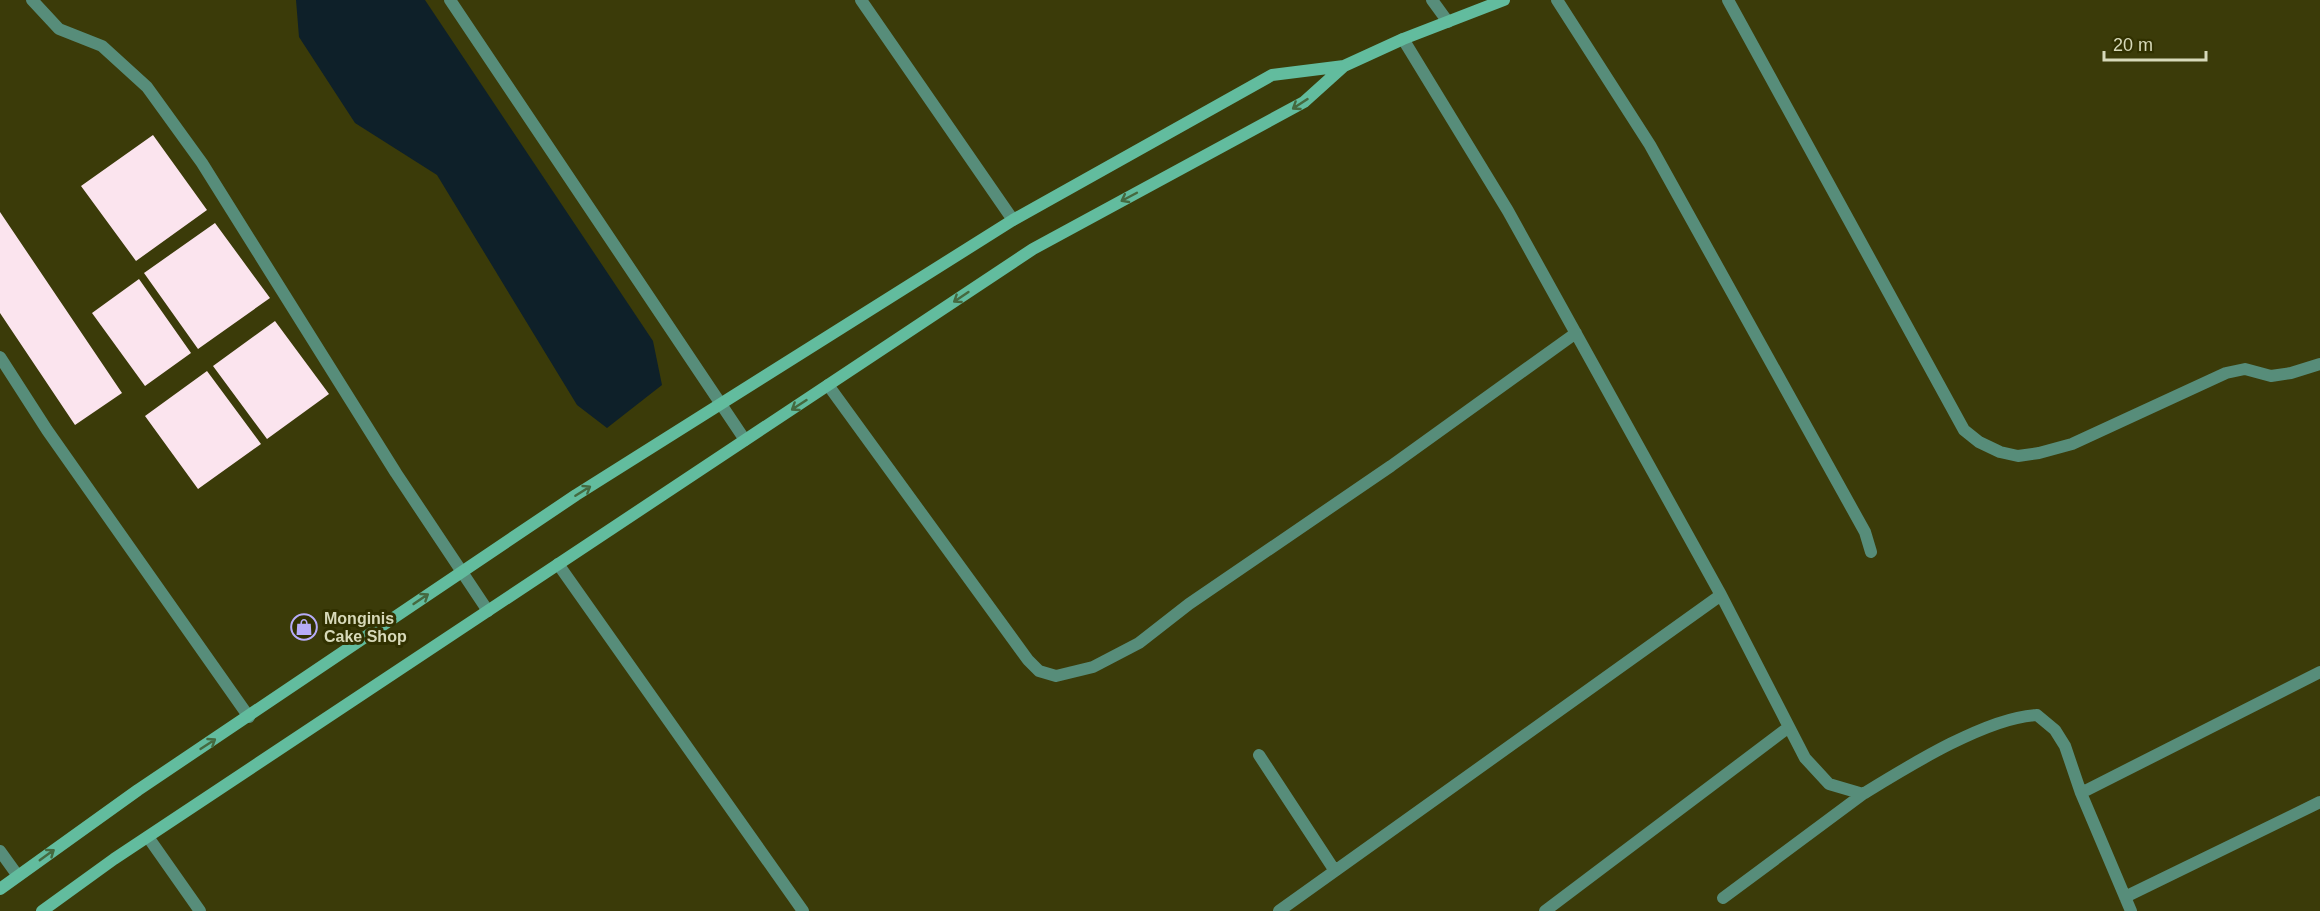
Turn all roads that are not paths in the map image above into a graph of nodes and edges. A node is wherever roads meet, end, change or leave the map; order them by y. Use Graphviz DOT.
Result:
graph roads {
  1 [pos="32,0"];
  2 [pos="450,0"];
  3 [pos="861,0"];
  4 [pos="1432,0"];
  5 [pos="1504,0"];
  6 [pos="1557,0"];
  7 [pos="1728,0"];
  8 [pos="1448,22"];
  9 [pos="1403,39"];
  10 [pos="1344,66"];
  11 [pos="1013,220"];
  12 [pos="1576,333"];
  13 [pos="0,357"];
  14 [pos="2320,364"];
  15 [pos="828,385"];
  16 [pos="722,405"];
  17 [pos="746,440"];
  18 [pos="1871,552"];
  19 [pos="558,564"];
  20 [pos="462,571"];
  21 [pos="1721,595"];
  22 [pos="488,611"];
  23 [pos="2320,672"];
  24 [pos="249,717"];
  25 [pos="1789,727"];
  26 [pos="1259,755"];
  27 [pos="1863,794"];
  28 [pos="2081,794"];
  29 [pos="2320,802"];
  30 [pos="148,837"];
  31 [pos="0,851"];
  32 [pos="1335,871"];
  33 [pos="18,876"];
  34 [pos="0,889"];
  35 [pos="2125,897"];
  36 [pos="1723,898"];
  37 [pos="42,911"];
  38 [pos="200,911"];
  39 [pos="803,911"];
  40 [pos="1279,911"];
  41 [pos="1545,911"];
  42 [pos="2131,911"];
  1 -- 20 [label="street"];
  2 -- 16 [label="street"];
  3 -- 11 [label="street"];
  4 -- 8 [label="street"];
  5 -- 8 [label="main road"];
  6 -- 18 [label="street"];
  7 -- 14 [label="street"];
  8 -- 9 [label="main road"];
  9 -- 10 [label="main road"];
  9 -- 12 [label="street"];
  10 -- 11 [label="main road"];
  10 -- 15 [label="main road, one-way"];
  11 -- 16 [label="main road"];
  12 -- 15 [label="street"];
  12 -- 21 [label="street"];
  13 -- 24 [label="street"];
  15 -- 17 [label="main road, one-way"];
  16 -- 17 [label="street"];
  20 -- 16 [label="main road, one-way"];
  17 -- 19 [label="main road"];
  19 -- 22 [label="main road"];
  19 -- 39 [label="street"];
  20 -- 22 [label="street"];
  24 -- 20 [label="main road, one-way"];
  21 -- 25 [label="street"];
  21 -- 32 [label="street"];
  22 -- 30 [label="main road"];
  23 -- 28 [label="street"];
  33 -- 24 [label="main road, one-way"];
  25 -- 27 [label="street"];
  25 -- 41 [label="street"];
  26 -- 32 [label="street"];
  27 -- 28 [label="street"];
  27 -- 36 [label="street"];
  28 -- 35 [label="street"];
  29 -- 35 [label="street"];
  30 -- 37 [label="main road"];
  30 -- 38 [label="street"];
  31 -- 33 [label="street"];
  32 -- 40 [label="street"];
  33 -- 34 [label="main road"];
  35 -- 42 [label="street"];
}
